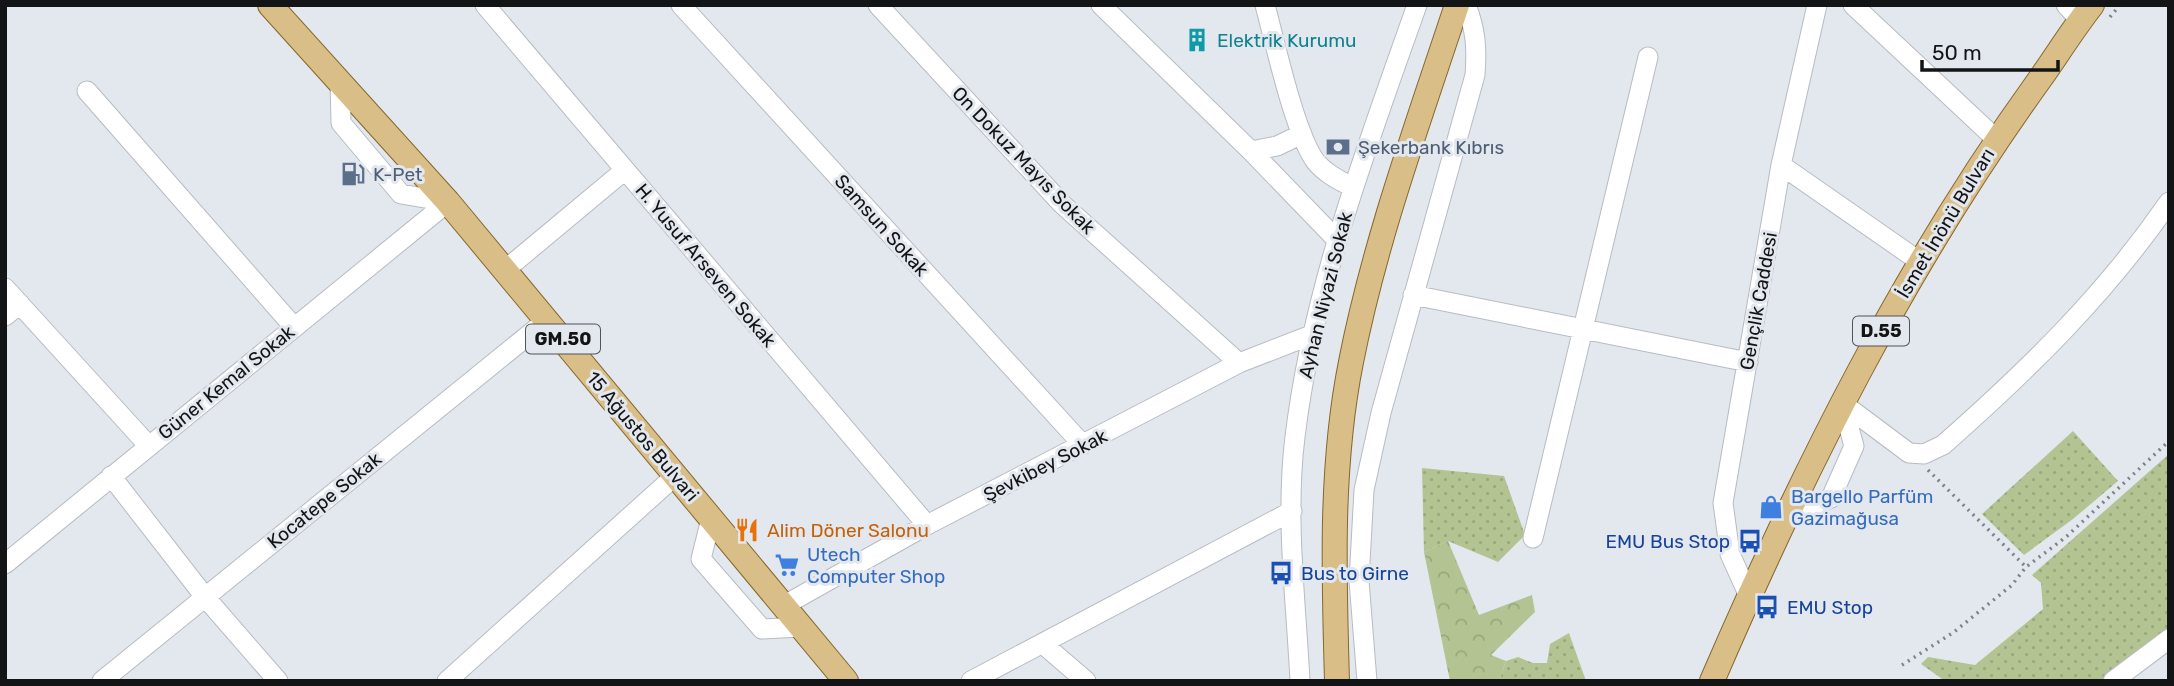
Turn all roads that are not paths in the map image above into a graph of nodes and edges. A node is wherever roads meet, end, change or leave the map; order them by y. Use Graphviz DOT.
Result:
graph roads {
  1 [pos="270,5"];
  2 [pos="485,5"];
  3 [pos="878,5"];
  4 [pos="1101,5"];
  5 [pos="1265,5"];
  6 [pos="1417,5"];
  7 [pos="1457,5"];
  8 [pos="1466,5"];
  9 [pos="1817,5"];
  10 [pos="1853,5"];
  11 [pos="687,7"];
  12 [pos="2085,14"];
  13 [pos="1648,57"];
  14 [pos="87,92"];
  15 [pos="1302,134"];
  16 [pos="1996,139"];
  17 [pos="1251,151"];
  18 [pos="1781,165"];
  19 [pos="625,170"];
  20 [pos="1352,187"];
  21 [pos="448,201"];
  22 [pos="2169,202"];
  23 [pos="1337,240"];
  24 [pos="1919,261"];
  25 [pos="505,270"];
  26 [pos="5,288"];
  27 [pos="1413,295"];
  28 [pos="13,310"];
  29 [pos="547,320"];
  30 [pos="294,327"];
  31 [pos="1583,330"];
  32 [pos="1311,335"];
  33 [pos="1748,362"];
  34 [pos="1239,363"];
  35 [pos="1842,403"];
  36 [pos="148,445"];
  37 [pos="1083,446"];
  38 [pos="111,476"];
  39 [pos="675,476"];
  40 [pos="1292,511"];
  41 [pos="1785,516"];
  42 [pos="711,519"];
  43 [pos="927,525"];
  44 [pos="1533,538"];
  45 [pos="5,564"];
  46 [pos="1749,596"];
  47 [pos="205,597"];
  48 [pos="783,606"];
  49 [pos="801,627"];
  50 [pos="2169,639"];
  51 [pos="1043,644"];
  52 [pos="102,681"];
  53 [pos="278,681"];
  54 [pos="447,681"];
  55 [pos="846,681"];
  56 [pos="971,681"];
  57 [pos="1086,681"];
  58 [pos="1300,681"];
  59 [pos="1337,681"];
  60 [pos="1367,681"];
  61 [pos="1712,681"];
  62 [pos="2113,681"];
  1 -- 21 [label="main road, 15 Ağustos Bulvari / GM.50"];
  2 -- 19 [label="street, H. Yusuf Arseven Sokak"];
  3 -- 34 [label="street, On Dokuz Mayıs Sokak"];
  4 -- 17 [label="street"];
  5 -- 15 [label="street"];
  6 -- 20 [label="street, Ayhan Niyazi Sokak"];
  7 -- 59 [label="main road"];
  8 -- 27 [label="street"];
  9 -- 18 [label="street, Gençlik Caddesi"];
  10 -- 16 [label="street"];
  11 -- 37 [label="street, Samsun Sokak"];
  12 -- 16 [label="main road, İsmet İnönü Bulvarı / D.55"];
  13 -- 31 [label="street"];
  14 -- 30 [label="street"];
  15 -- 17 [label="street"];
  15 -- 20 [label="street"];
  16 -- 24 [label="main road, İsmet İnönü Bulvarı / D.55"];
  17 -- 23 [label="street"];
  18 -- 24 [label="street"];
  18 -- 33 [label="street, Gençlik Caddesi"];
  19 -- 25 [label="street"];
  19 -- 43 [label="street, H. Yusuf Arseven Sokak"];
  20 -- 23 [label="street, Ayhan Niyazi Sokak"];
  21 -- 25 [label="main road, 15 Ağustos Bulvari / GM.50"];
  21 -- 30 [label="street, Güner Kemal Sokak"];
  22 -- 35 [label="street"];
  23 -- 32 [label="street, Ayhan Niyazi Sokak"];
  24 -- 35 [label="main road, İsmet İnönü Bulvarı / D.55"];
  25 -- 29 [label="main road, 15 Ağustos Bulvari / GM.50"];
  26 -- 28 [label="street"];
  27 -- 31 [label="street"];
  27 -- 60 [label="street"];
  28 -- 36 [label="street"];
  29 -- 39 [label="main road, 15 Ağustos Bulvari / GM.50"];
  29 -- 47 [label="street, Kocatepe Sokak"];
  30 -- 36 [label="street, Güner Kemal Sokak"];
  31 -- 33 [label="street"];
  31 -- 44 [label="street"];
  32 -- 34 [label="street, Şevkibey Sokak"];
  32 -- 40 [label="street, Ayhan Niyazi Sokak"];
  33 -- 46 [label="street, Gençlik Caddesi"];
  34 -- 37 [label="street, Şevkibey Sokak"];
  35 -- 41 [label="main road, İsmet İnönü Bulvarı / D.55"];
  35 -- 41 [label="street"];
  36 -- 38 [label="street, Güner Kemal Sokak"];
  37 -- 43 [label="street, Şevkibey Sokak"];
  38 -- 45 [label="street, Güner Kemal Sokak"];
  38 -- 47 [label="street"];
  39 -- 42 [label="main road, 15 Ağustos Bulvari / GM.50"];
  39 -- 54 [label="street"];
  40 -- 51 [label="street"];
  40 -- 58 [label="street, Ayhan Niyazi Sokak"];
  41 -- 46 [label="main road, İsmet İnönü Bulvarı / D.55"];
  42 -- 48 [label="main road, 15 Ağustos Bulvari / GM.50"];
  42 -- 49 [label="street"];
  43 -- 48 [label="street, Şevkibey Sokak"];
  46 -- 61 [label="main road, İsmet İnönü Bulvarı / D.55"];
  47 -- 52 [label="street, Kocatepe Sokak"];
  47 -- 53 [label="street"];
  48 -- 49 [label="main road, 15 Ağustos Bulvari / GM.50"];
  49 -- 55 [label="main road, 15 Ağustos Bulvari / GM.50"];
  50 -- 62 [label="street"];
  51 -- 56 [label="street"];
  51 -- 57 [label="street"];
}
